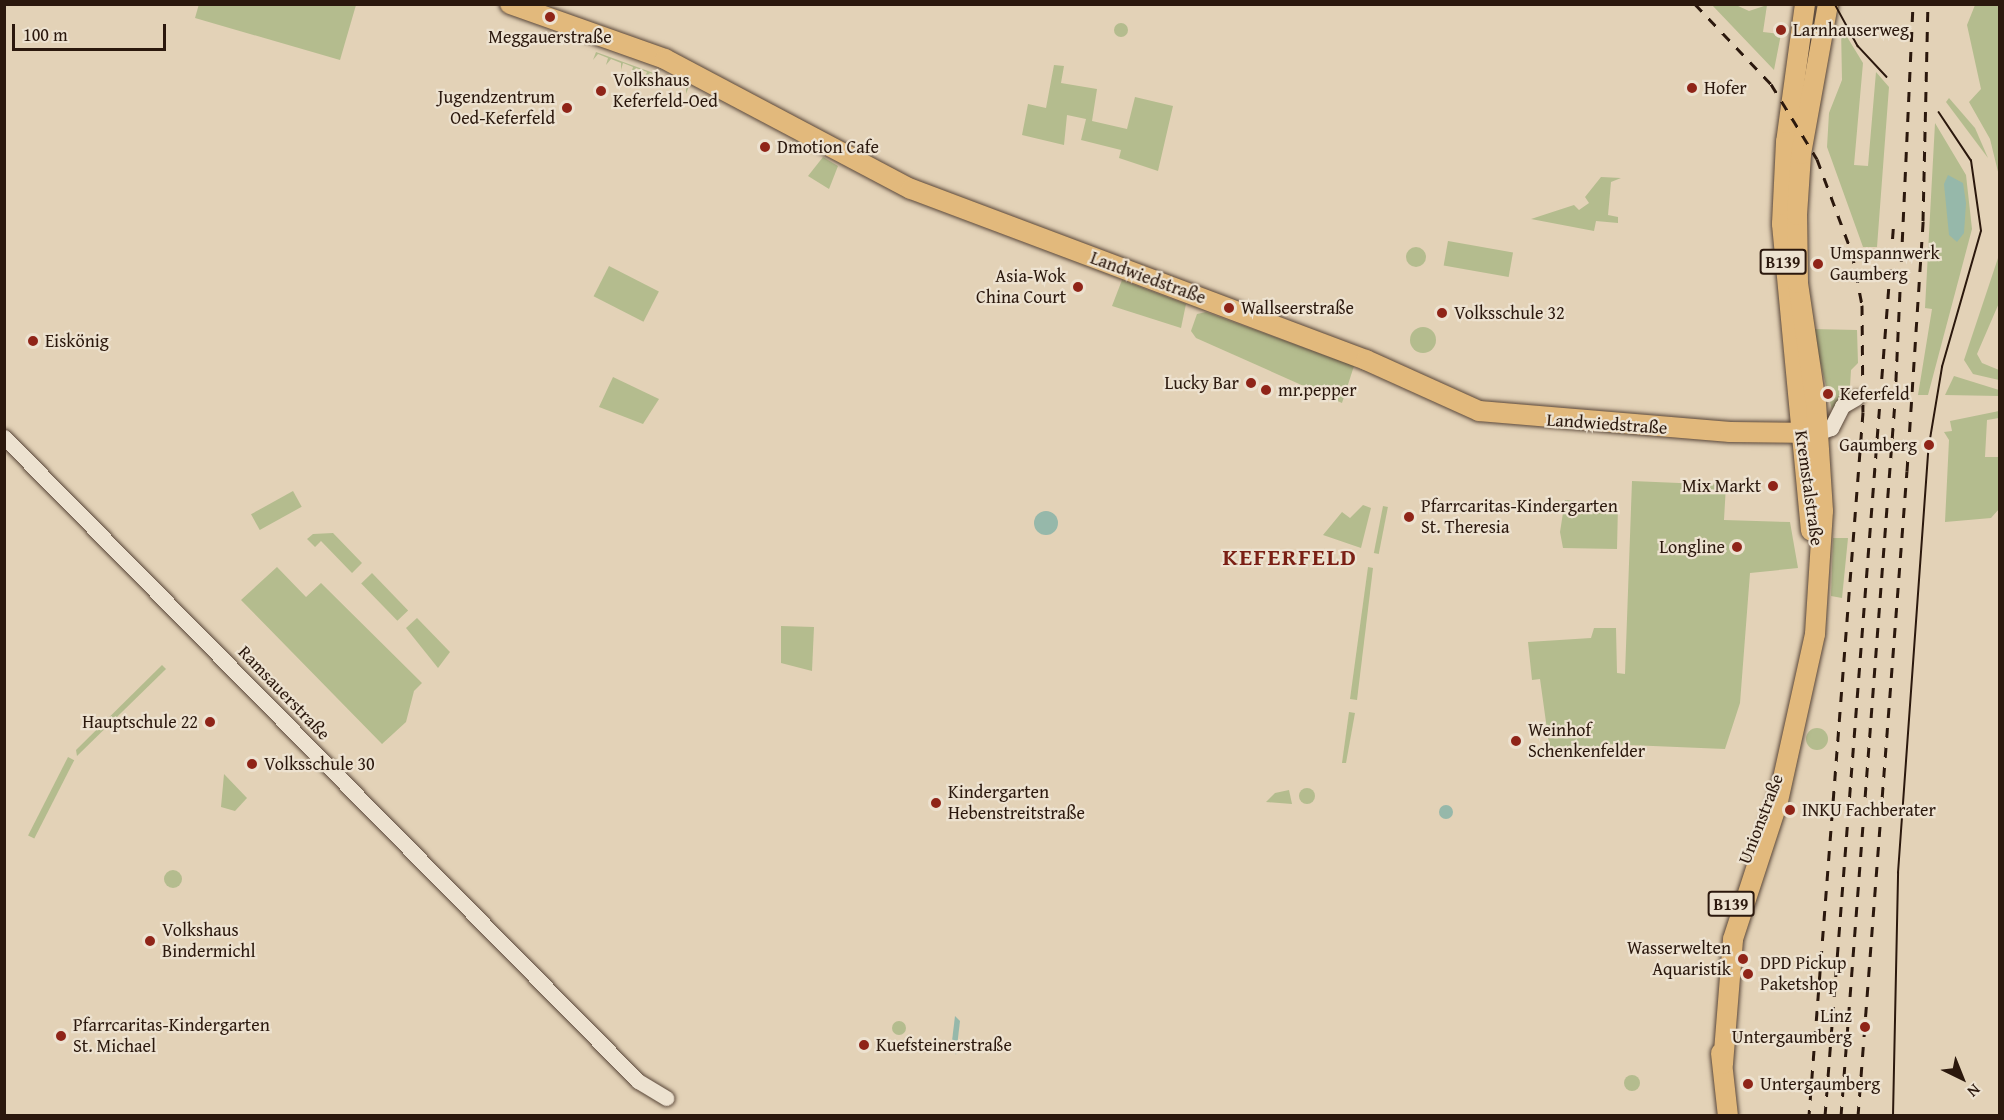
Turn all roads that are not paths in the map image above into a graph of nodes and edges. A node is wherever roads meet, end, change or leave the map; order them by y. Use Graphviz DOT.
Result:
graph roads {
  1 [pos="510,4"];
  2 [pos="1805,4"];
  3 [pos="1828,4"];
  4 [pos="1856,398"];
  5 [pos="1809,434"];
  6 [pos="4,437"];
  7 [pos="1819,559"];
  8 [pos="666,1098"];
  9 [pos="1728,1116"];
  1 -- 5 [label="main road, Landwiedstraße"];
  2 -- 5 [label="main road, Kremstalstraße / B139"];
  3 -- 5 [label="main road, Kremstalstraße / B139"];
  4 -- 5 [label="street"];
  5 -- 7 [label="main road, Kremstalstraße / B139"];
  6 -- 8 [label="street, Ramsauerstraße"];
  7 -- 9 [label="main road, Unionstraße / B139"];
}
